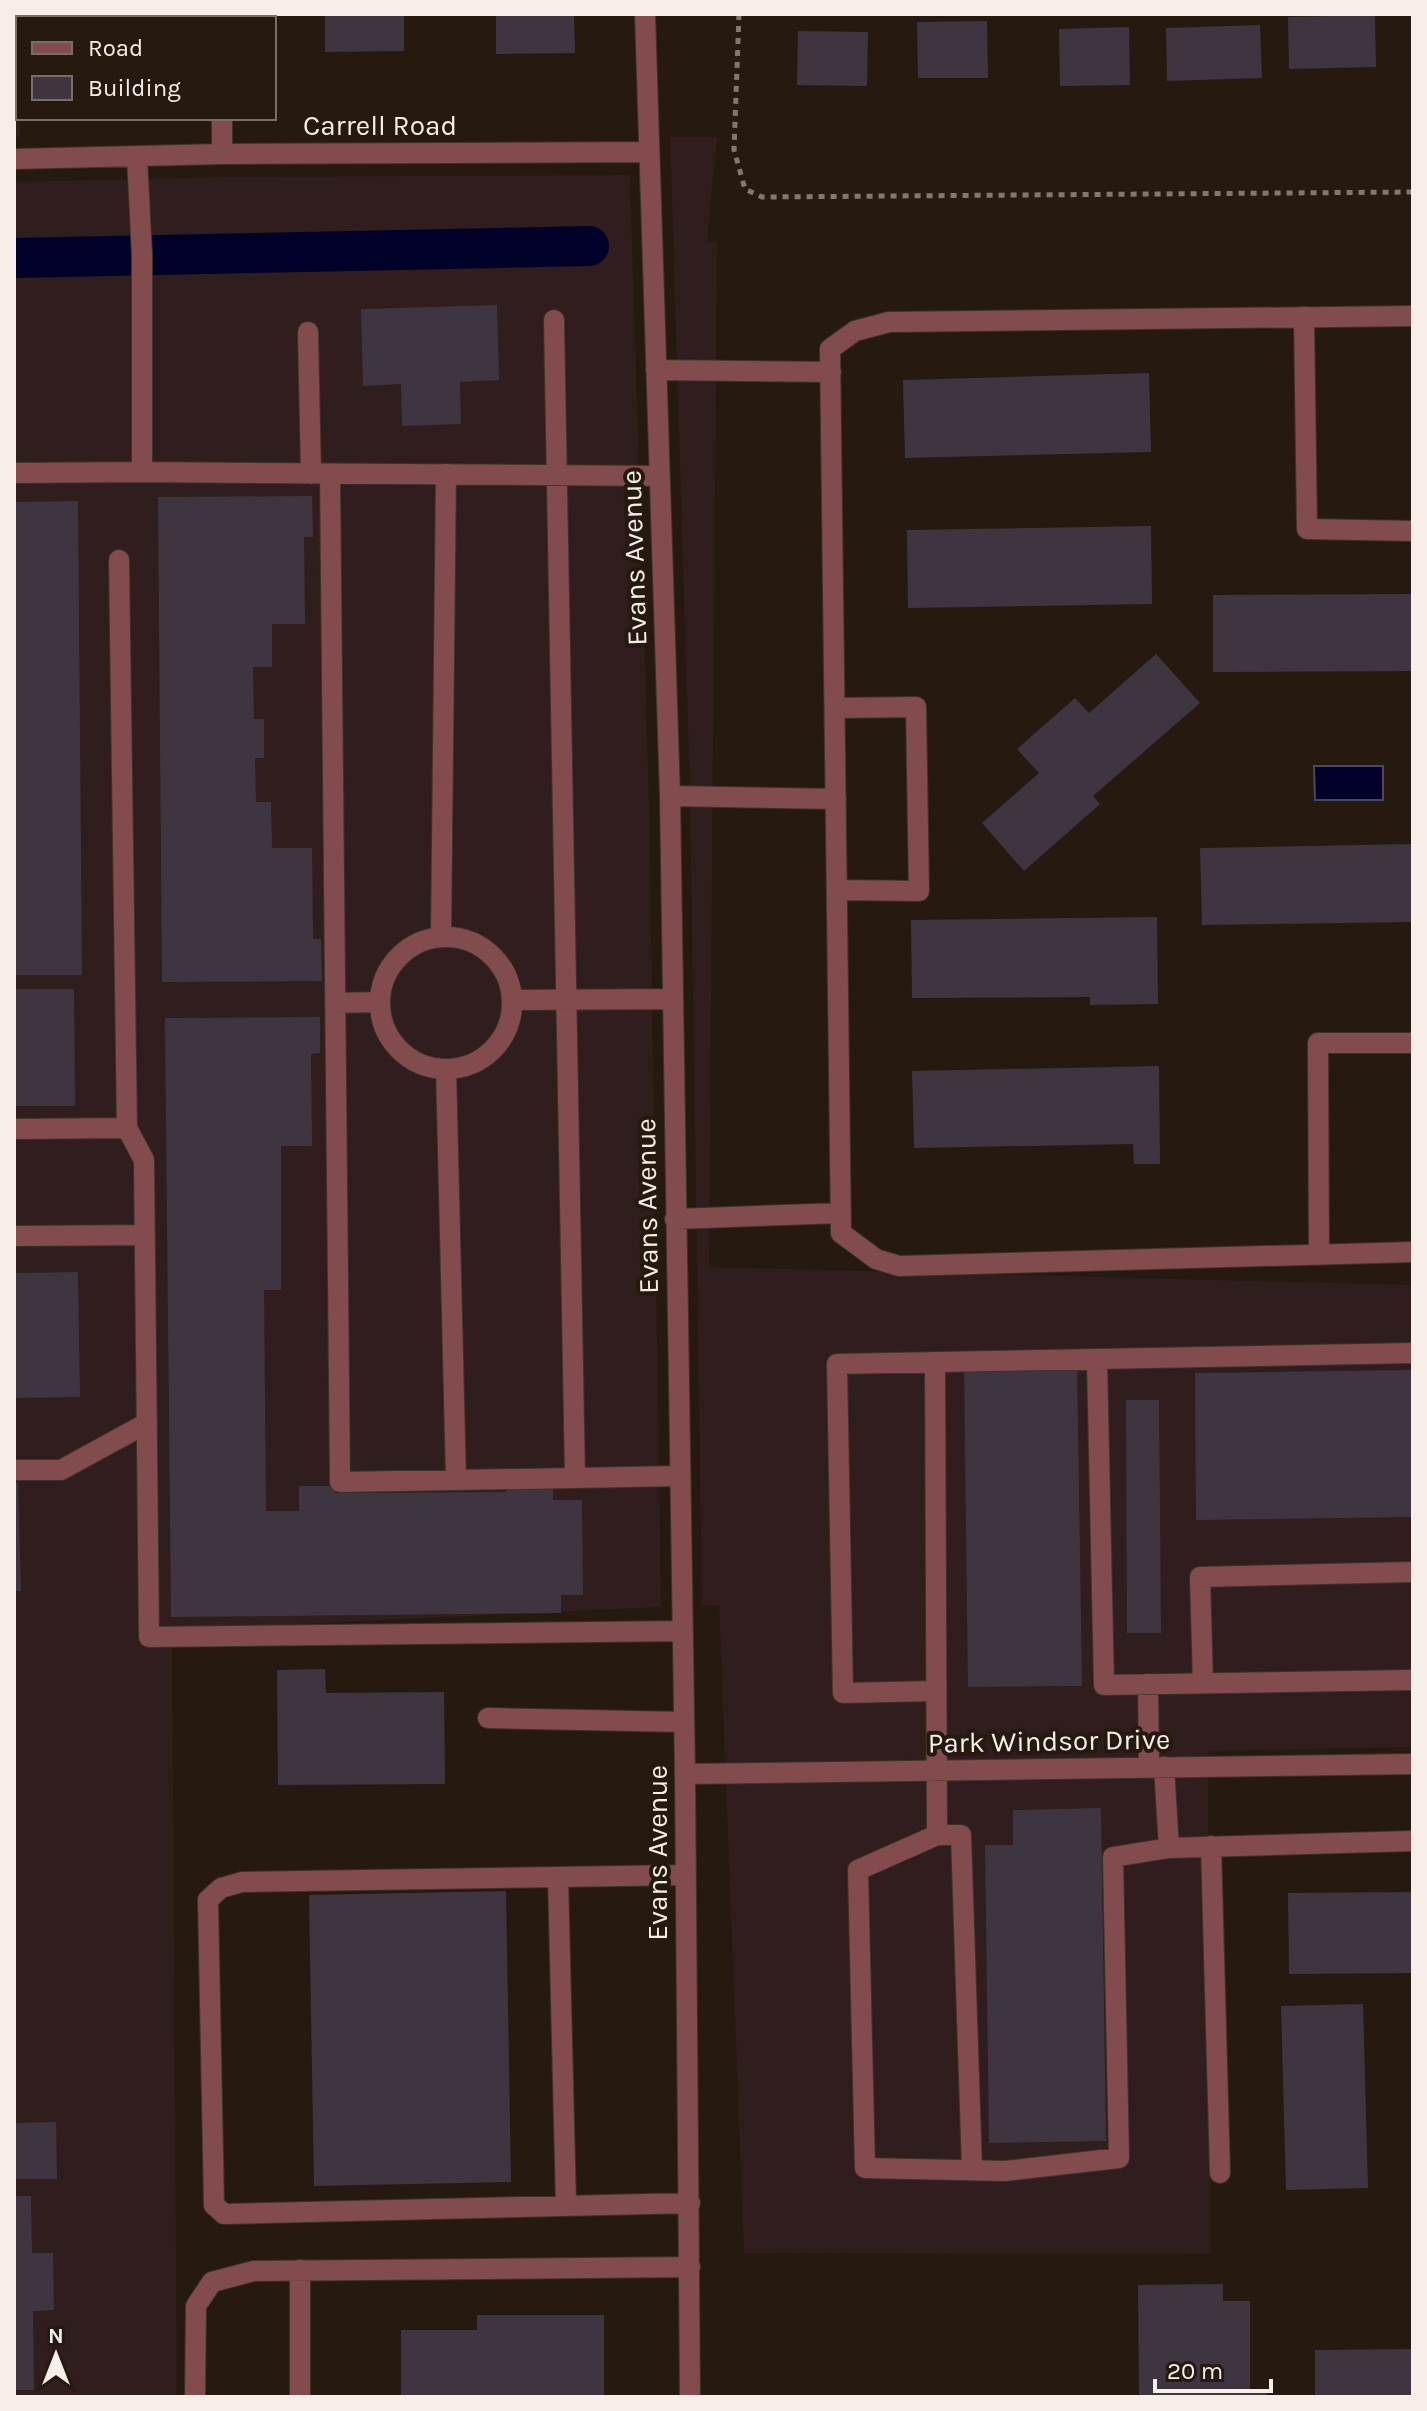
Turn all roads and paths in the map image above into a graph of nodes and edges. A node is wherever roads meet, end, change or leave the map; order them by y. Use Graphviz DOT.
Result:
graph roads {
  1 [pos="645,14"];
  2 [pos="739,14"];
  3 [pos="222,120"];
  4 [pos="649,152"];
  5 [pos="222,154"];
  6 [pos="137,157"];
  7 [pos="14,159"];
  8 [pos="1413,192"];
  9 [pos="1413,316"];
  10 [pos="1304,317"];
  11 [pos="554,320"];
  12 [pos="308,332"];
  13 [pos="656,370"];
  14 [pos="831,372"];
  15 [pos="140,472"];
  16 [pos="14,473"];
  17 [pos="320,474"];
  18 [pos="446,474"];
  19 [pos="557,475"];
  20 [pos="659,476"];
  21 [pos="1413,531"];
  22 [pos="119,560"];
  23 [pos="835,708"];
  24 [pos="670,796"];
  25 [pos="836,799"];
  26 [pos="837,890"];
  27 [pos="441,937"];
  28 [pos="567,999"];
  29 [pos="672,999"];
  30 [pos="513,1000"];
  31 [pos="380,1002"];
  32 [pos="335,1003"];
  33 [pos="1413,1043"];
  34 [pos="446,1069"];
  35 [pos="127,1128"];
  36 [pos="14,1129"];
  37 [pos="841,1213"];
  38 [pos="675,1219"];
  39 [pos="145,1235"];
  40 [pos="14,1236"];
  41 [pos="1413,1252"];
  42 [pos="1319,1255"];
  43 [pos="1413,1353"];
  44 [pos="1097,1360"];
  45 [pos="935,1362"];
  46 [pos="147,1423"];
  47 [pos="14,1470"];
  48 [pos="678,1476"];
  49 [pos="575,1478"];
  50 [pos="456,1480"];
  51 [pos="1413,1572"];
  52 [pos="682,1631"];
  53 [pos="1413,1680"];
  54 [pos="1203,1683"];
  55 [pos="1148,1684"];
  56 [pos="935,1691"];
  57 [pos="488,1718"];
  58 [pos="684,1722"];
  59 [pos="1413,1764"];
  60 [pos="1156,1767"];
  61 [pos="935,1770"];
  62 [pos="685,1774"];
  63 [pos="937,1835"];
  64 [pos="1413,1841"];
  65 [pos="1211,1846"];
  66 [pos="1169,1848"];
  67 [pos="686,1875"];
  68 [pos="558,1877"];
  69 [pos="972,2169"];
  70 [pos="1220,2173"];
  71 [pos="690,2203"];
  72 [pos="566,2204"];
  73 [pos="690,2267"];
  74 [pos="300,2270"];
  75 [pos="195,2397"];
  76 [pos="300,2397"];
  77 [pos="690,2397"];
  1 -- 4 [label="street, Evans Avenue"];
  2 -- 8 [label="path"];
  3 -- 5 [label="street"];
  4 -- 5 [label="street, Carrell Road"];
  4 -- 13 [label="street, Evans Avenue"];
  5 -- 6 [label="street, Carrell Road"];
  6 -- 7 [label="street, Carrell Road"];
  6 -- 15 [label="street"];
  9 -- 10 [label="street"];
  10 -- 14 [label="street"];
  10 -- 21 [label="street"];
  11 -- 19 [label="street"];
  12 -- 17 [label="street"];
  13 -- 14 [label="street"];
  13 -- 20 [label="street, Evans Avenue"];
  14 -- 23 [label="street"];
  15 -- 16 [label="street"];
  15 -- 17 [label="street"];
  17 -- 18 [label="street"];
  17 -- 32 [label="street"];
  18 -- 19 [label="street"];
  18 -- 27 [label="street"];
  19 -- 20 [label="street"];
  19 -- 28 [label="street"];
  20 -- 24 [label="street, Evans Avenue"];
  22 -- 35 [label="street"];
  23 -- 25 [label="street"];
  23 -- 26 [label="street"];
  24 -- 25 [label="street"];
  24 -- 29 [label="street, Evans Avenue"];
  25 -- 26 [label="street"];
  26 -- 37 [label="street"];
  27 -- 30 [label="street"];
  27 -- 31 [label="street"];
  28 -- 29 [label="street"];
  28 -- 30 [label="street"];
  28 -- 49 [label="street"];
  29 -- 38 [label="street, Evans Avenue"];
  30 -- 34 [label="street"];
  31 -- 32 [label="street"];
  31 -- 34 [label="street"];
  32 -- 50 [label="street"];
  33 -- 42 [label="street"];
  34 -- 50 [label="street"];
  35 -- 36 [label="street"];
  35 -- 39 [label="street"];
  37 -- 38 [label="street"];
  37 -- 42 [label="street"];
  38 -- 48 [label="street, Evans Avenue"];
  39 -- 40 [label="street"];
  39 -- 46 [label="street"];
  41 -- 42 [label="street"];
  43 -- 44 [label="street"];
  44 -- 45 [label="street"];
  44 -- 55 [label="street"];
  45 -- 56 [label="street"];
  45 -- 56 [label="street"];
  46 -- 47 [label="street"];
  46 -- 52 [label="street"];
  48 -- 49 [label="street"];
  48 -- 52 [label="street, Evans Avenue"];
  49 -- 50 [label="street"];
  51 -- 54 [label="street"];
  52 -- 58 [label="street, Evans Avenue"];
  53 -- 54 [label="street"];
  54 -- 55 [label="street"];
  55 -- 60 [label="street"];
  56 -- 61 [label="street"];
  57 -- 58 [label="street"];
  58 -- 62 [label="street, Evans Avenue"];
  59 -- 60 [label="street, Park Windsor Drive"];
  60 -- 61 [label="street, Park Windsor Drive"];
  60 -- 66 [label="street"];
  61 -- 62 [label="street, Park Windsor Drive"];
  61 -- 63 [label="street"];
  62 -- 67 [label="street, Evans Avenue"];
  63 -- 69 [label="street"];
  63 -- 69 [label="street"];
  64 -- 65 [label="street"];
  65 -- 66 [label="street"];
  65 -- 70 [label="street"];
  66 -- 69 [label="street"];
  67 -- 68 [label="street"];
  67 -- 71 [label="street, Evans Avenue"];
  68 -- 72 [label="street"];
  68 -- 72 [label="street"];
  71 -- 72 [label="street"];
  71 -- 73 [label="street, Evans Avenue"];
  73 -- 74 [label="street"];
  73 -- 77 [label="street, Evans Avenue"];
  74 -- 75 [label="street"];
  74 -- 76 [label="street"];
}
